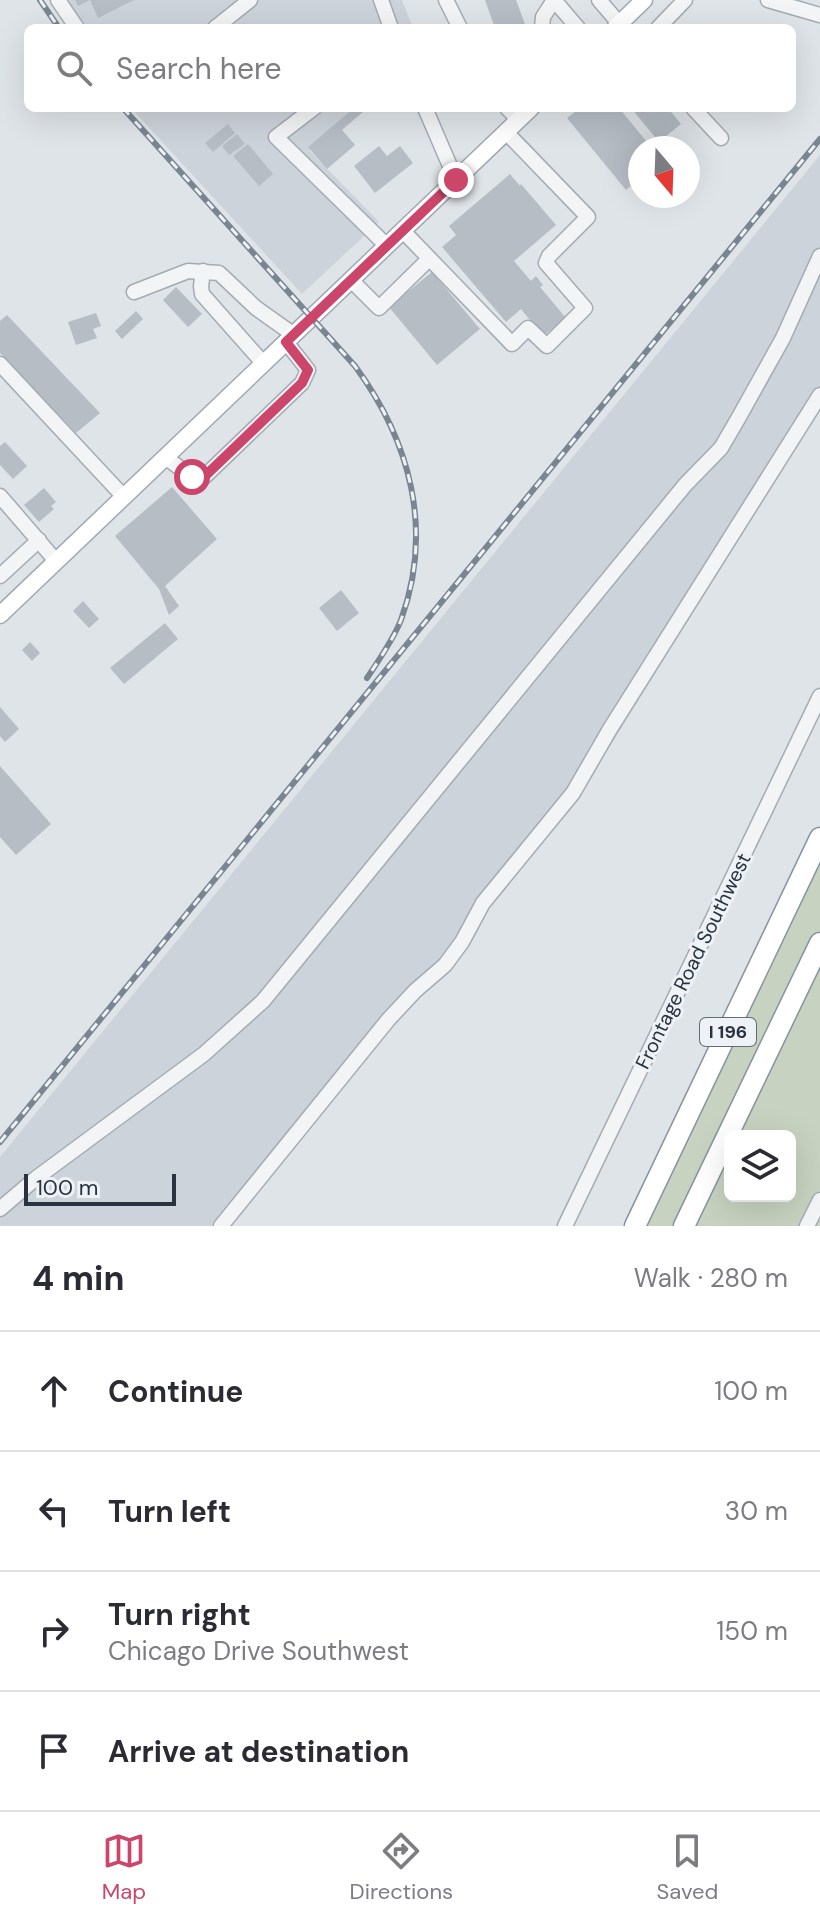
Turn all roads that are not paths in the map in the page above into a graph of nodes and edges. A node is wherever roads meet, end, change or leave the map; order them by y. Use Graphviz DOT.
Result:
graph roads {
  1 [pos="58,0"];
  2 [pos="250,0"];
  3 [pos="381,0"];
  4 [pos="446,0"];
  5 [pos="554,0"];
  6 [pos="599,0"];
  7 [pos="644,0"];
  8 [pos="685,0"];
  9 [pos="768,0"];
  10 [pos="820,15"];
  11 [pos="74,24"];
  12 [pos="220,24"];
  13 [pos="390,24"];
  14 [pos="458,24"];
  15 [pos="542,24"];
  16 [pos="575,24"];
  17 [pos="617,24"];
  18 [pos="622,24"];
  19 [pos="662,24"];
  20 [pos="309,112"];
  21 [pos="427,112"];
  22 [pos="519,112"];
  23 [pos="697,112"];
  24 [pos="506,132"];
  25 [pos="721,138"];
  26 [pos="456,180"];
  27 [pos="403,231"];
  28 [pos="387,246"];
  29 [pos="820,256"];
  30 [pos="429,259"];
  31 [pos="203,271"];
  32 [pos="352,281"];
  33 [pos="134,292"];
  34 [pos="290,338"];
  35 [pos="0,364"];
  36 [pos="264,364"];
  37 [pos="820,395"];
  38 [pos="165,457"];
  39 [pos="0,496"];
  40 [pos="124,497"];
  41 [pos="39,540"];
  42 [pos="56,561"];
  43 [pos="4,572"];
  44 [pos="28,588"];
  45 [pos="0,615"];
  46 [pos="820,696"];
  47 [pos="820,838"];
  48 [pos="820,943"];
  49 [pos="820,1200"];
  50 [pos="0,1209"];
  51 [pos="221,1226"];
  52 [pos="565,1226"];
  53 [pos="635,1226"];
  54 [pos="684,1226"];
  55 [pos="807,1226"];
  1 -- 11 [label="street"];
  2 -- 12 [label="street"];
  3 -- 13 [label="street"];
  4 -- 14 [label="street"];
  5 -- 15 [label="street"];
  5 -- 16 [label="street"];
  6 -- 17 [label="street"];
  7 -- 18 [label="main road"];
  8 -- 19 [label="street"];
  9 -- 10 [label="street"];
  20 -- 28 [label="street"];
  21 -- 26 [label="street"];
  22 -- 24 [label="main road"];
  23 -- 25 [label="street"];
  24 -- 26 [label="main road"];
  24 -- 30 [label="street"];
  26 -- 27 [label="main road"];
  27 -- 28 [label="main road"];
  27 -- 30 [label="street"];
  28 -- 32 [label="main road"];
  29 -- 50 [label="street"];
  30 -- 32 [label="street"];
  31 -- 33 [label="street"];
  31 -- 34 [label="street"];
  31 -- 36 [label="street"];
  32 -- 34 [label="main road"];
  34 -- 36 [label="main road"];
  34 -- 38 [label="street"];
  35 -- 40 [label="street"];
  36 -- 38 [label="main road"];
  37 -- 51 [label="street"];
  38 -- 40 [label="main road"];
  39 -- 41 [label="street"];
  40 -- 42 [label="main road"];
  41 -- 42 [label="street"];
  41 -- 43 [label="street"];
  42 -- 44 [label="main road"];
  43 -- 44 [label="street"];
  44 -- 45 [label="main road"];
  46 -- 52 [label="street, Frontage Road Southwest"];
  47 -- 53 [label="highway, I 196"];
  48 -- 54 [label="highway, I 196"];
  49 -- 55 [label="street"];
}
